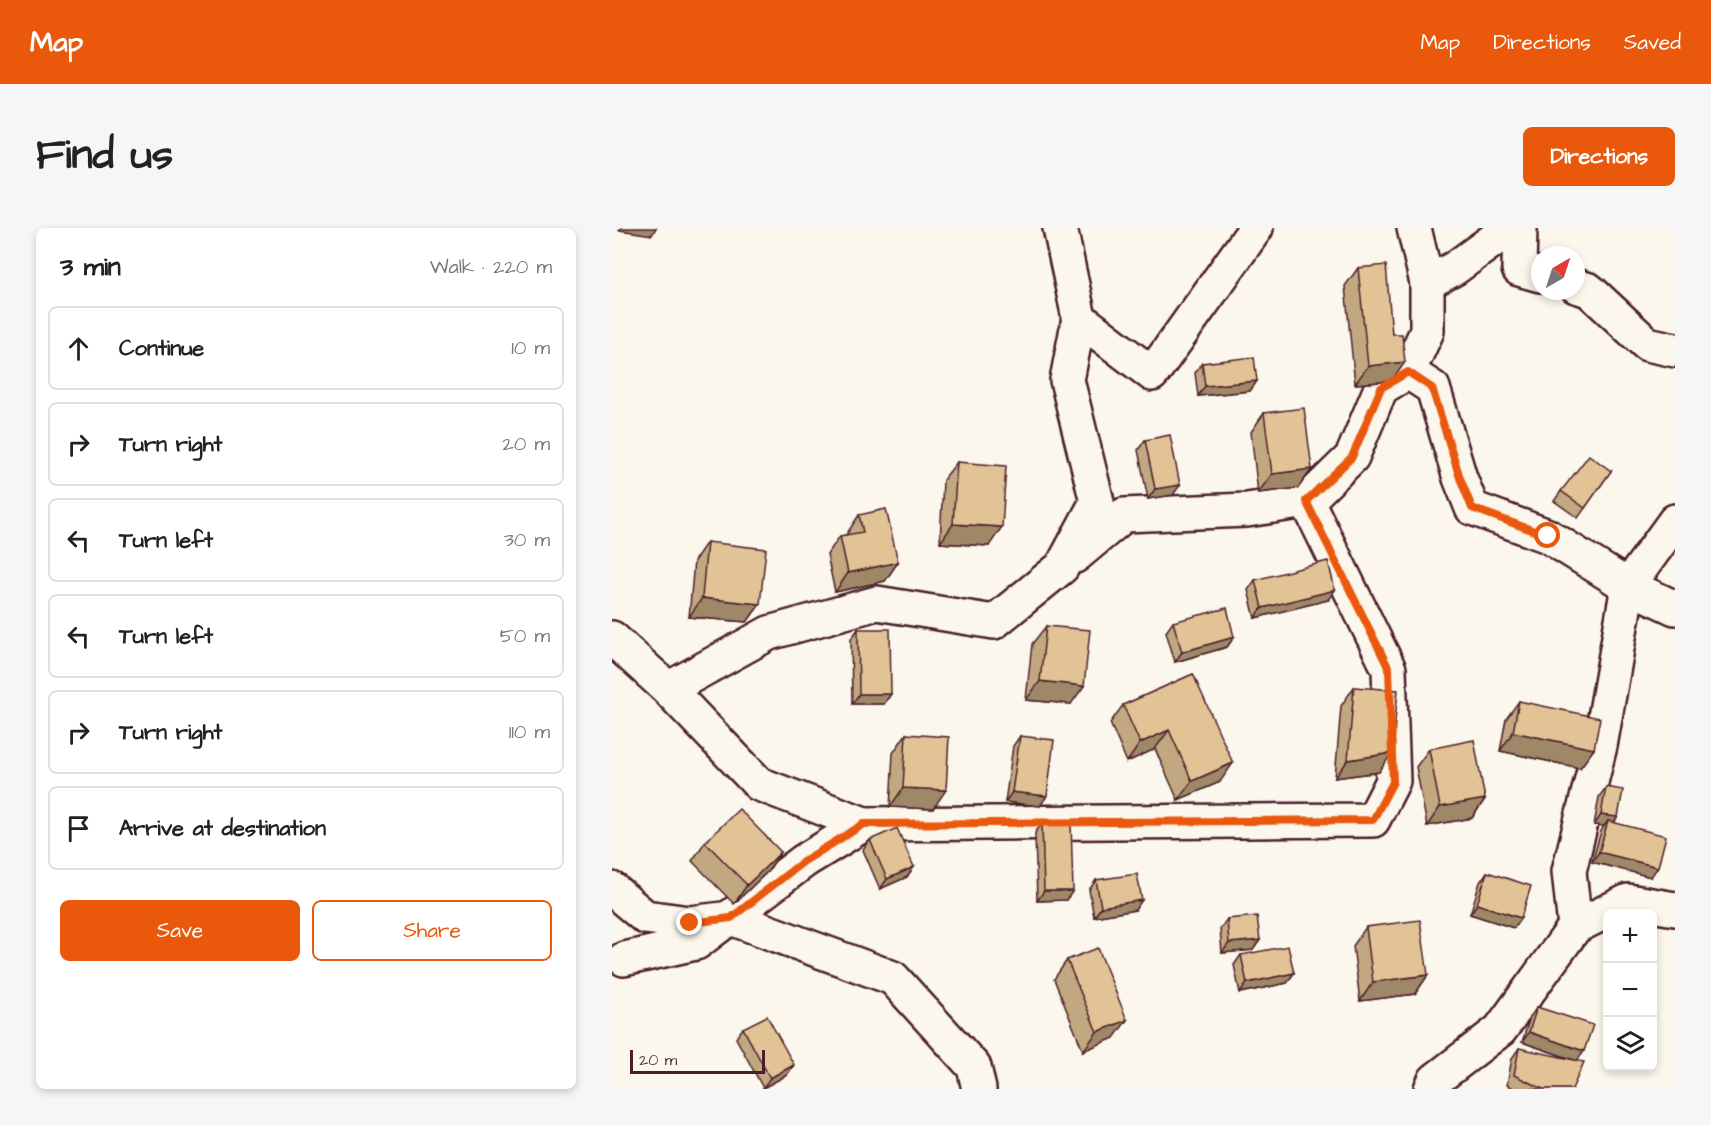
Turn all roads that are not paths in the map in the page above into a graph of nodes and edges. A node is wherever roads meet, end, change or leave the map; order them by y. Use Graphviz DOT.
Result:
graph roads {
  1 [pos="1060,228"];
  2 [pos="1256,228"];
  3 [pos="1414,228"];
  4 [pos="1510,228"];
  5 [pos="1520,228"];
  6 [pos="1531,272"];
  7 [pos="1427,283"];
  8 [pos="1585,289"];
  9 [pos="1079,318"];
  10 [pos="1675,350"];
  11 [pos="1408,372"];
  12 [pos="1306,501"];
  13 [pos="1675,521"];
  14 [pos="1062,567"];
  15 [pos="1628,586"];
  16 [pos="1675,608"];
  17 [pos="612,638"];
  18 [pos="669,689"];
  19 [pos="864,824"];
  20 [pos="612,889"];
  21 [pos="1675,909"];
  22 [pos="731,918"];
  23 [pos="1575,927"];
  24 [pos="624,959"];
  25 [pos="979,1089"];
  26 [pos="1431,1089"];
  1 -- 9 [label="street"];
  2 -- 9 [label="street"];
  3 -- 7 [label="street"];
  4 -- 7 [label="street"];
  5 -- 6 [label="street"];
  7 -- 11 [label="street"];
  8 -- 10 [label="street"];
  9 -- 14 [label="street"];
  11 -- 12 [label="street"];
  11 -- 15 [label="street"];
  12 -- 14 [label="street"];
  12 -- 19 [label="street"];
  13 -- 15 [label="street"];
  14 -- 18 [label="street"];
  15 -- 16 [label="street"];
  15 -- 23 [label="street"];
  17 -- 18 [label="street"];
  18 -- 19 [label="street"];
  19 -- 22 [label="street"];
  20 -- 22 [label="street"];
  21 -- 23 [label="street"];
  22 -- 24 [label="street"];
  22 -- 25 [label="street"];
  23 -- 26 [label="street"];
}
